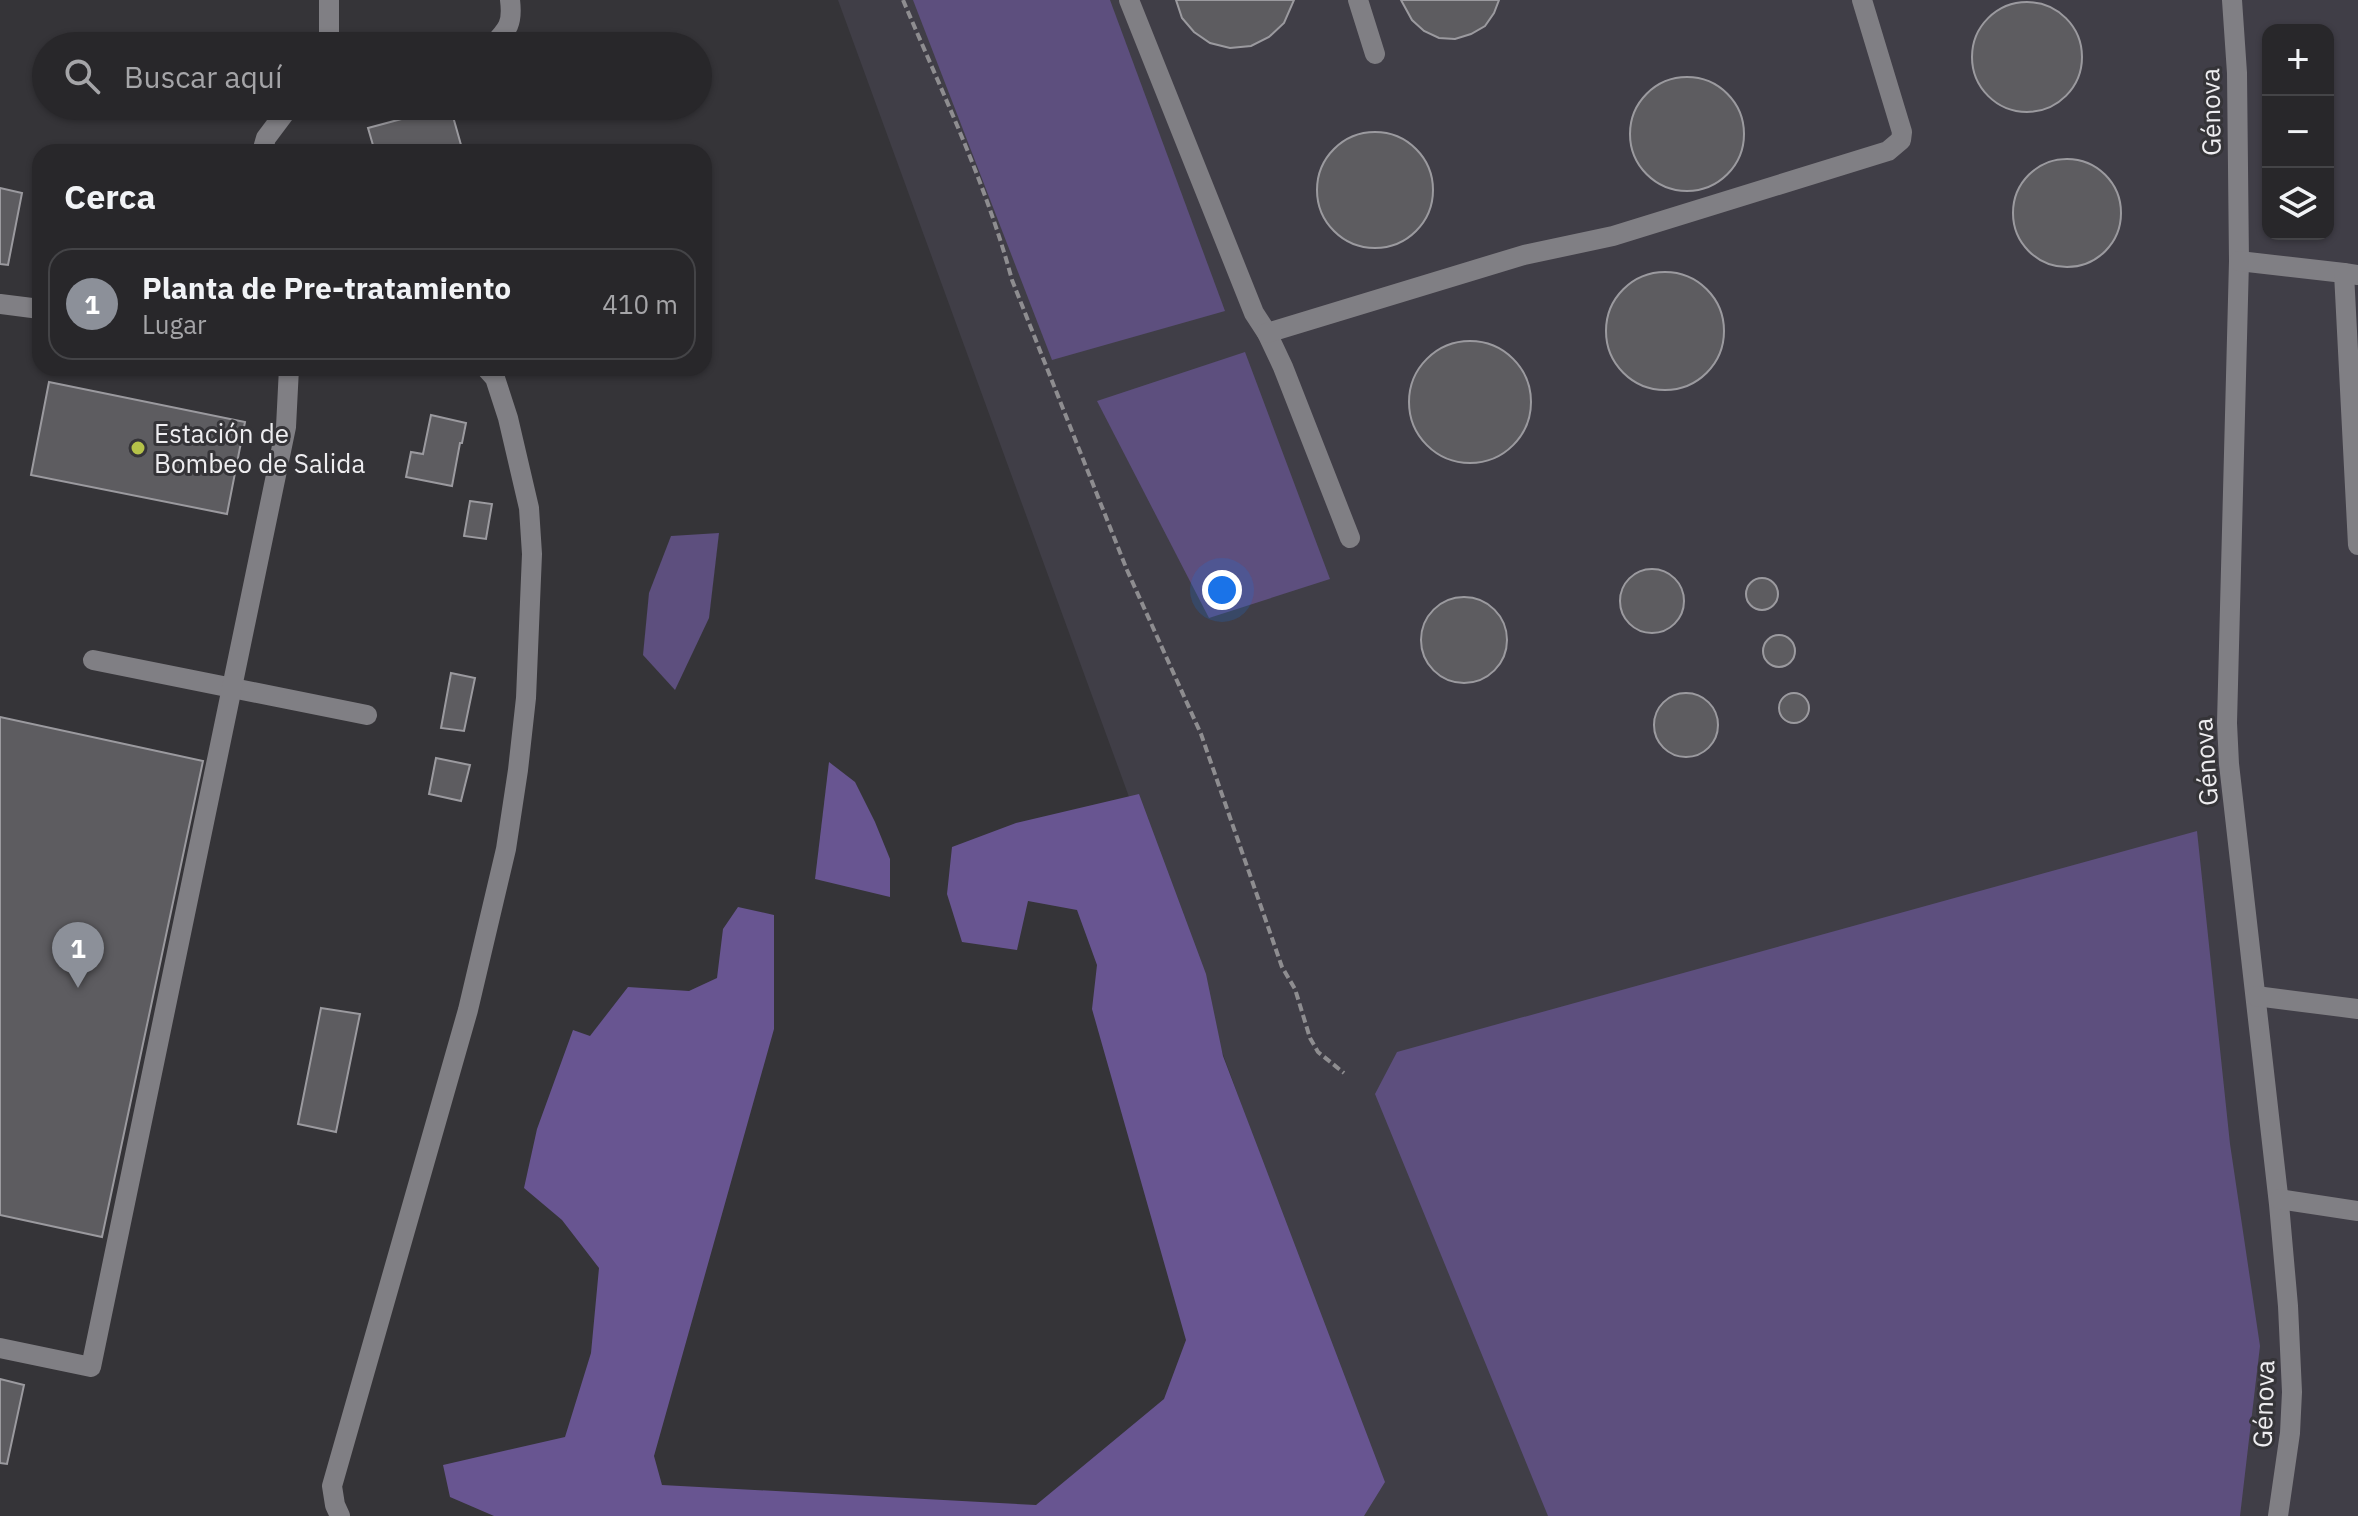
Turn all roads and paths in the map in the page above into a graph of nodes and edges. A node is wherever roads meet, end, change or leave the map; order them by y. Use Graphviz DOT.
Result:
graph roads {
  1 [pos="329,0"];
  2 [pos="510,0"];
  3 [pos="903,0"];
  4 [pos="1129,0"];
  5 [pos="1358,0"];
  6 [pos="1862,0"];
  7 [pos="2232,0"];
  8 [pos="329,32"];
  9 [pos="506,32"];
  10 [pos="1375,54"];
  11 [pos="280,120"];
  12 [pos="264,144"];
  13 [pos="2239,261"];
  14 [pos="2351,274"];
  15 [pos="0,304"];
  16 [pos="32,308"];
  17 [pos="1267,333"];
  18 [pos="289,376"];
  19 [pos="493,376"];
  20 [pos="1350,538"];
  21 [pos="2358,545"];
  22 [pos="93,660"];
  23 [pos="232,687"];
  24 [pos="367,715"];
  25 [pos="2256,996"];
  26 [pos="2358,1009"];
  27 [pos="1344,1073"];
  28 [pos="2279,1199"];
  29 [pos="2358,1211"];
  30 [pos="0,1348"];
  31 [pos="340,1516"];
  32 [pos="2278,1516"];
  1 -- 8 [label="street"];
  2 -- 9 [label="street"];
  3 -- 27 [label="path"];
  4 -- 17 [label="street"];
  5 -- 10 [label="street"];
  6 -- 17 [label="street"];
  7 -- 13 [label="street, Génova"];
  11 -- 12 [label="street"];
  13 -- 14 [label="street"];
  13 -- 25 [label="street, Génova"];
  14 -- 21 [label="street"];
  15 -- 16 [label="street"];
  17 -- 20 [label="street"];
  18 -- 23 [label="street"];
  19 -- 31 [label="street"];
  22 -- 23 [label="street"];
  23 -- 24 [label="street"];
  23 -- 30 [label="street"];
  25 -- 26 [label="street"];
  25 -- 28 [label="street, Génova"];
  28 -- 29 [label="street"];
  28 -- 32 [label="street, Génova"];
}
